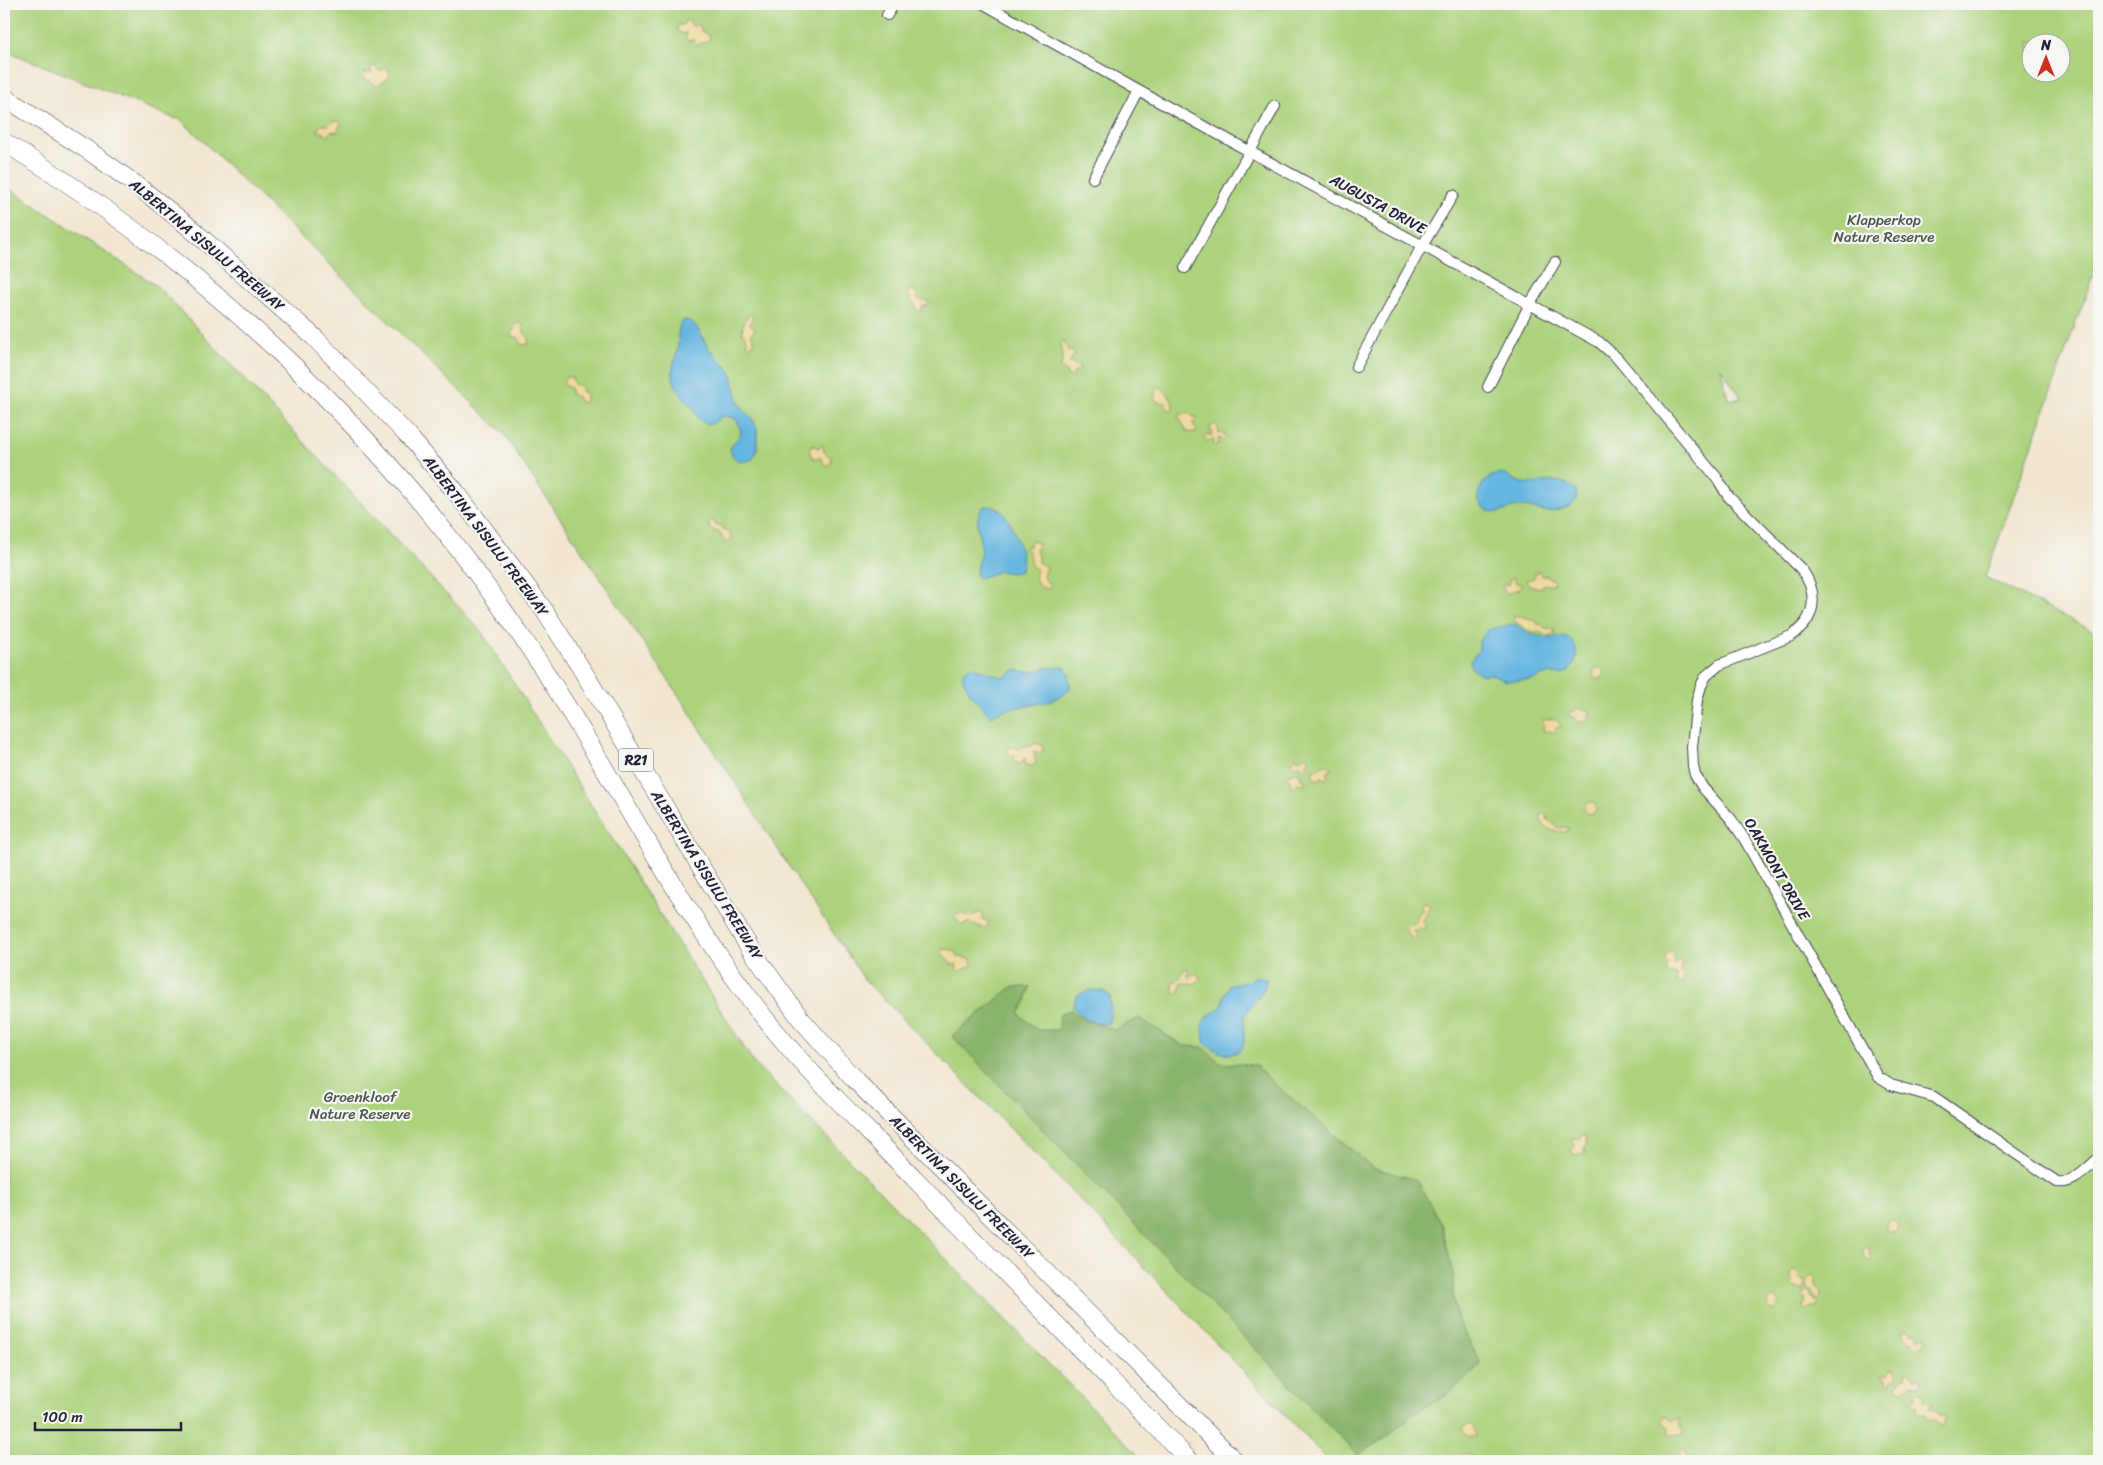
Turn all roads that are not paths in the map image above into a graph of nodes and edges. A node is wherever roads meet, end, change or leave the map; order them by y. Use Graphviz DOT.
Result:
graph roads {
  1 [pos="894,4"];
  2 [pos="984,4"];
  3 [pos="887,14"];
  4 [pos="1139,90"];
  5 [pos="4,97"];
  6 [pos="1275,106"];
  7 [pos="4,142"];
  8 [pos="1249,150"];
  9 [pos="1093,178"];
  10 [pos="1453,195"];
  11 [pos="1422,246"];
  12 [pos="1555,262"];
  13 [pos="1184,268"];
  14 [pos="1530,304"];
  15 [pos="1356,367"];
  16 [pos="1488,387"];
  17 [pos="1717,478"];
  18 [pos="2099,1158"];
  19 [pos="1190,1461"];
  20 [pos="1234,1461"];
  1 -- 3 [label="street"];
  2 -- 4 [label="street, AUGUSTA DRIVE"];
  4 -- 8 [label="street, AUGUSTA DRIVE"];
  4 -- 9 [label="street"];
  5 -- 20 [label="highway, ALBERTINA SISULU FREEWAY / R21"];
  6 -- 8 [label="street"];
  7 -- 19 [label="highway, ALBERTINA SISULU FREEWAY / R21"];
  8 -- 11 [label="street, AUGUSTA DRIVE"];
  8 -- 13 [label="street"];
  10 -- 11 [label="street"];
  11 -- 14 [label="street, AUGUSTA DRIVE"];
  11 -- 15 [label="street"];
  12 -- 14 [label="street"];
  14 -- 16 [label="street"];
  14 -- 17 [label="street, AUGUSTA DRIVE"];
  17 -- 18 [label="street, OAKMONT DRIVE"];
}
